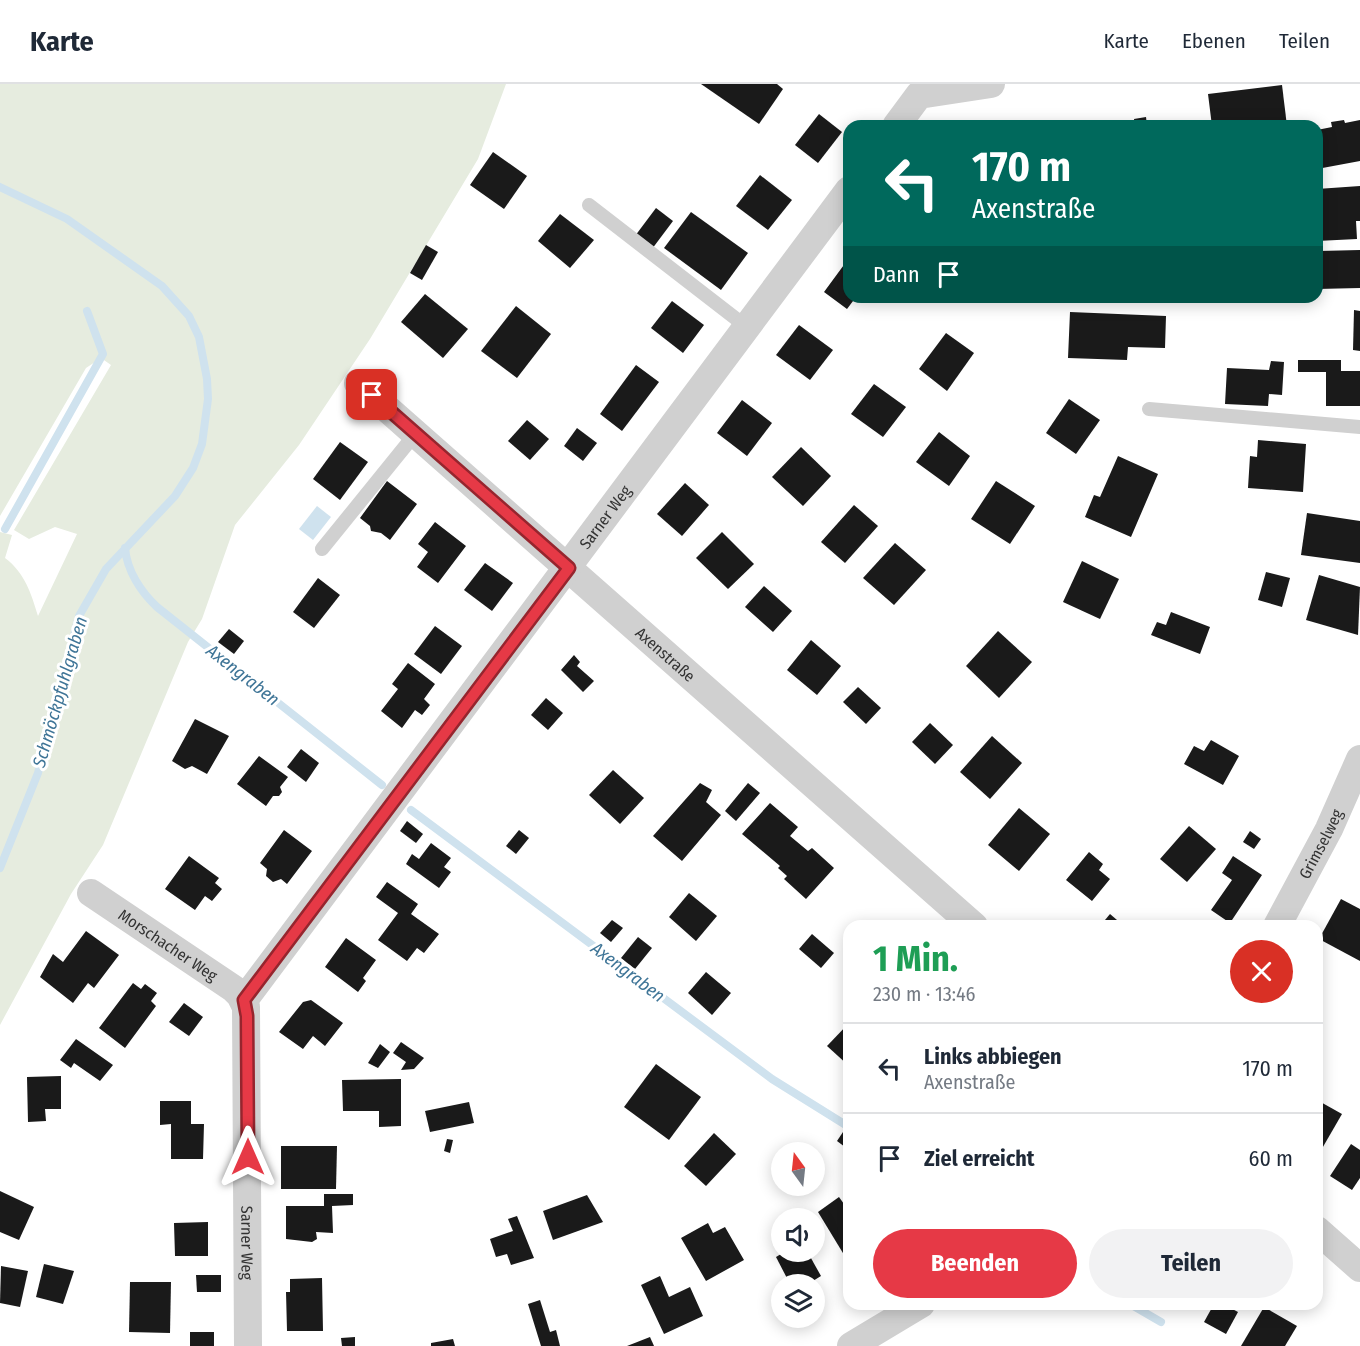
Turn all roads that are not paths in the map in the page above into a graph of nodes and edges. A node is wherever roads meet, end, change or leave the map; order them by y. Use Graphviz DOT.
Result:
graph roads {
  1 [pos="991,84"];
  2 [pos="912,89"];
  3 [pos="899,120"];
  4 [pos="843,198"];
  5 [pos="589,205"];
  6 [pos="748,328"];
  7 [pos="358,383"];
  8 [pos="1149,409"];
  9 [pos="1360,427"];
  10 [pos="416,433"];
  11 [pos="322,549"];
  12 [pos="569,568"];
  13 [pos="1360,759"];
  14 [pos="91,893"];
  15 [pos="967,920"];
  16 [pos="1280,920"];
  17 [pos="244,1000"];
  18 [pos="1323,1235"];
  19 [pos="1360,1268"];
  20 [pos="911,1310"];
  21 [pos="248,1346"];
  22 [pos="851,1346"];
  1 -- 2 [label="street"];
  2 -- 3 [label="street"];
  4 -- 6 [label="street, Sarner Weg"];
  5 -- 6 [label="lane"];
  6 -- 12 [label="street, Sarner Weg"];
  7 -- 10 [label="street, Axenstraße"];
  8 -- 9 [label="lane"];
  10 -- 11 [label="lane"];
  10 -- 12 [label="street, Axenstraße"];
  12 -- 15 [label="street, Axenstraße"];
  12 -- 17 [label="street, Sarner Weg"];
  13 -- 16 [label="street, Grimselweg"];
  14 -- 17 [label="street, Morschacher Weg"];
  17 -- 21 [label="street, Sarner Weg"];
  18 -- 19 [label="street"];
  20 -- 22 [label="street"];
}
